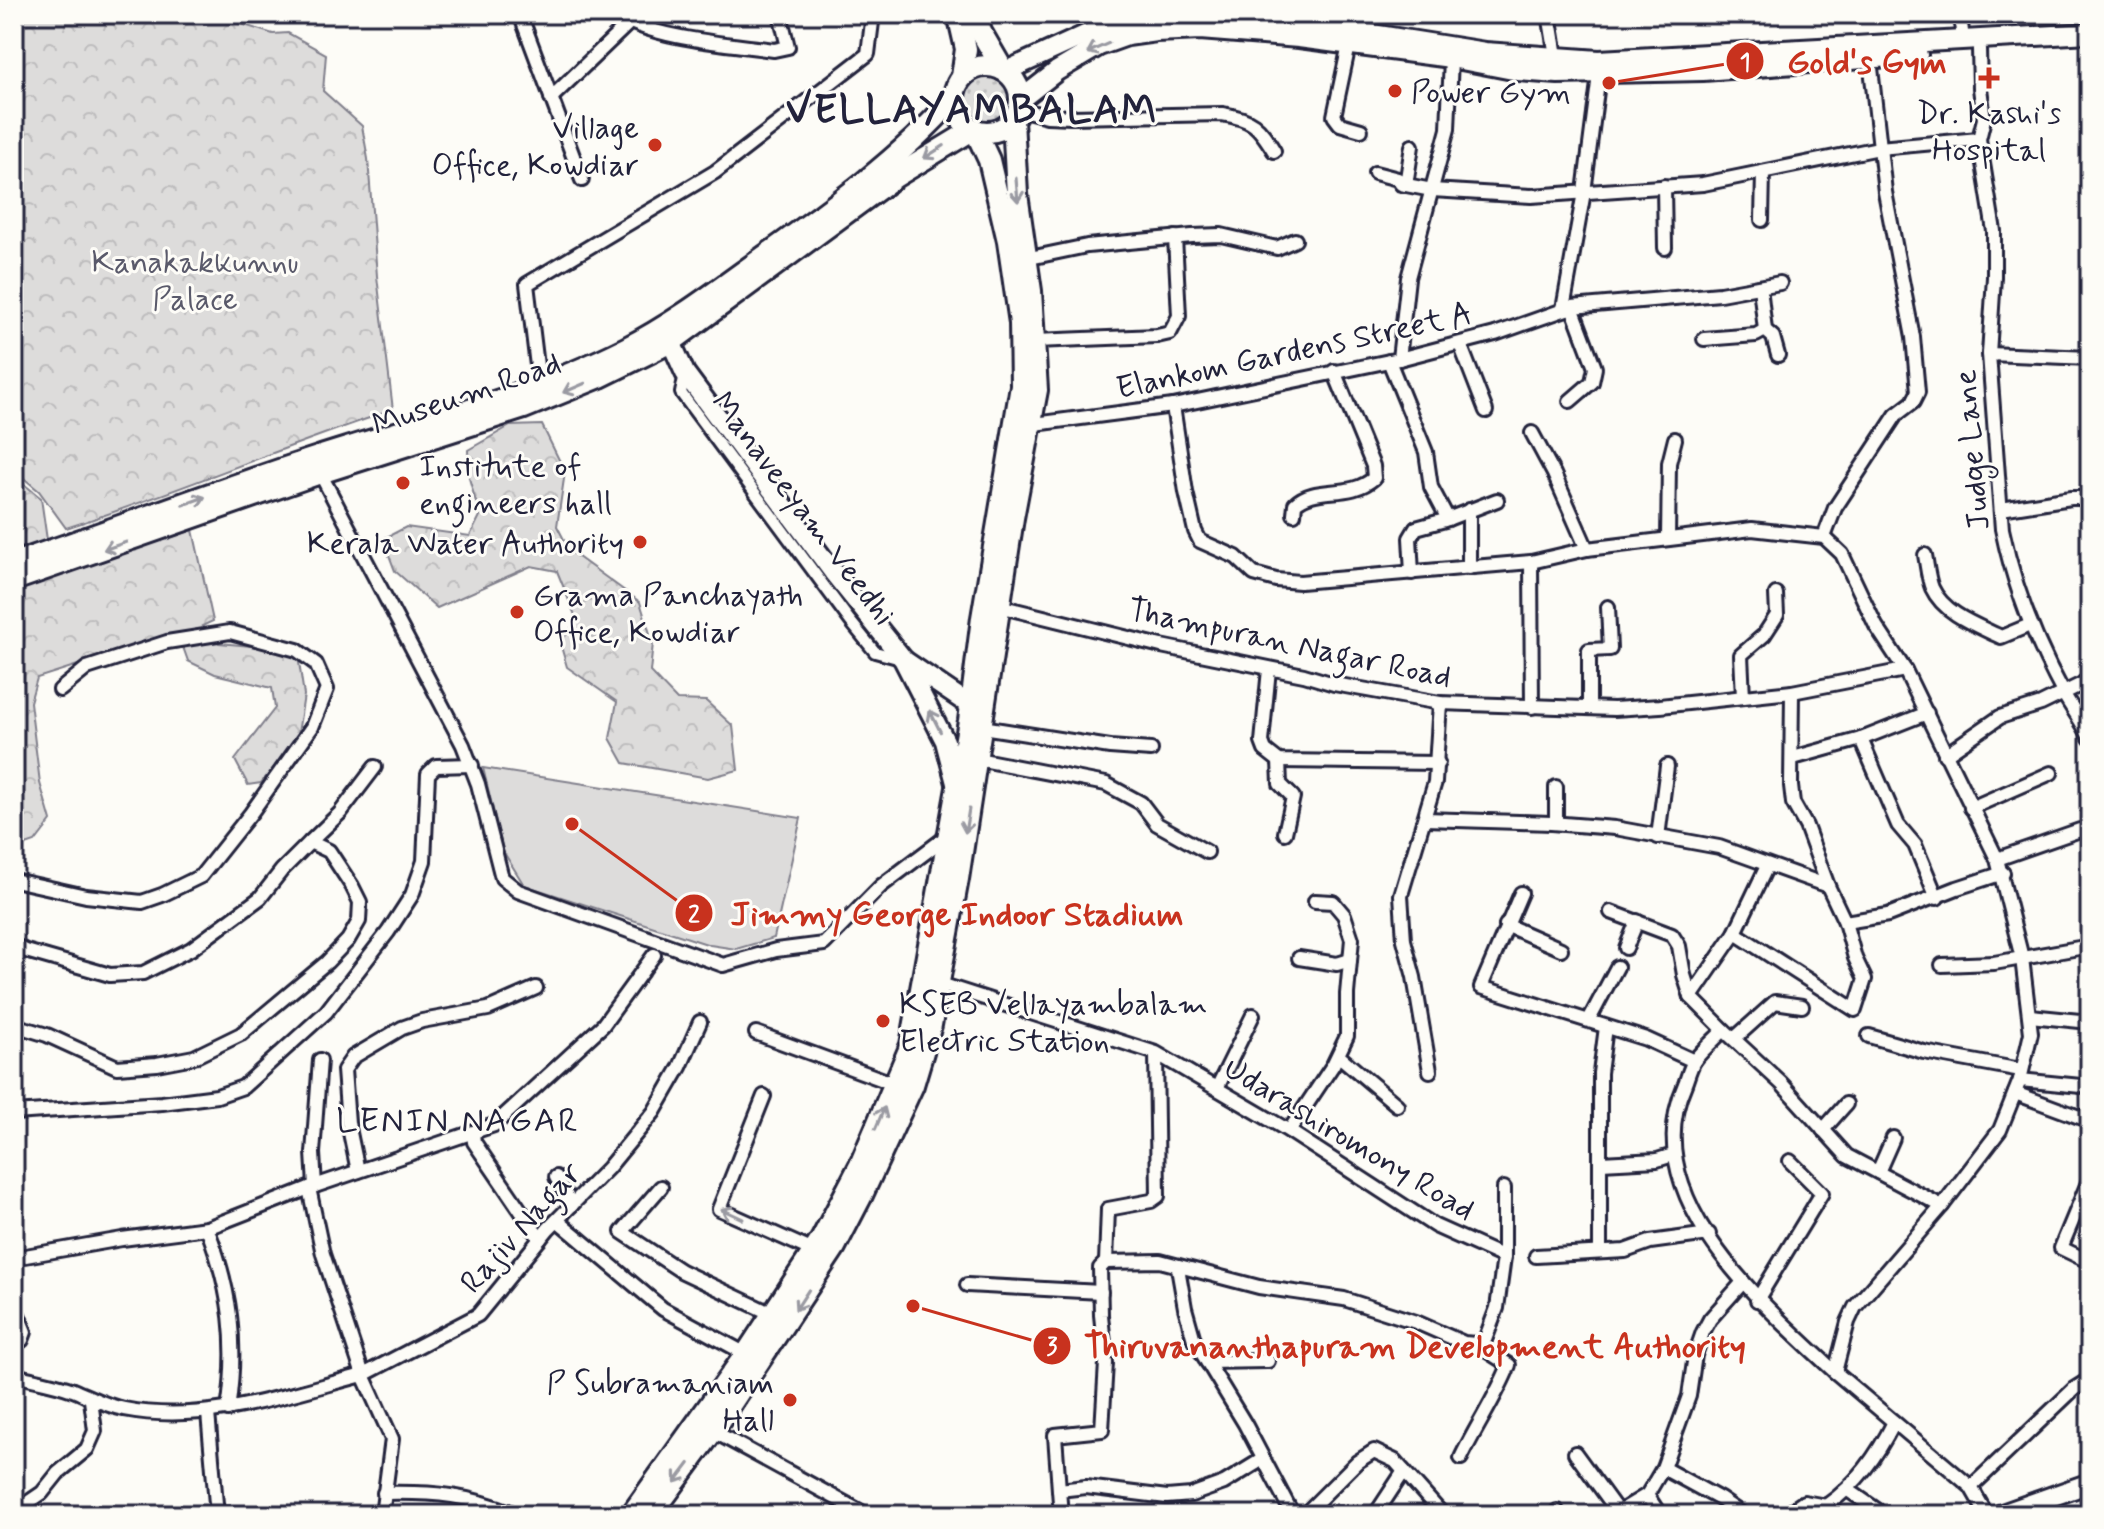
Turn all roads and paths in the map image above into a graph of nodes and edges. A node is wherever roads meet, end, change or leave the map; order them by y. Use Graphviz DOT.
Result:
graph roads {
  1 [pos="520,14"];
  2 [pos="617,14"];
  3 [pos="780,14"];
  4 [pos="873,14"];
  5 [pos="958,14"];
  6 [pos="976,14"];
  7 [pos="1167,14"];
  8 [pos="1549,14"];
  9 [pos="1960,14"];
  10 [pos="1284,17"];
  11 [pos="629,23"];
  12 [pos="2090,33"];
  13 [pos="2090,44"];
  14 [pos="1349,45"];
  15 [pos="1971,45"];
  16 [pos="1451,58"];
  17 [pos="1870,59"];
  18 [pos="1657,65"];
  19 [pos="1558,66"];
  20 [pos="1005,70"];
  21 [pos="1599,75"];
  22 [pos="962,77"];
  23 [pos="551,98"];
  24 [pos="953,99"];
  25 [pos="1017,110"];
  26 [pos="975,130"];
  27 [pos="1361,130"];
  28 [pos="1979,139"];
  29 [pos="1412,146"];
  30 [pos="1879,148"];
  31 [pos="1274,151"];
  32 [pos="888,172"];
  33 [pos="1763,172"];
  34 [pos="1375,173"];
  35 [pos="582,180"];
  36 [pos="1406,185"];
  37 [pos="1664,186"];
  38 [pos="1432,190"];
  39 [pos="1584,192"];
  40 [pos="1762,220"];
  41 [pos="1175,237"];
  42 [pos="1295,240"];
  43 [pos="1665,248"];
  44 [pos="1025,259"];
  45 [pos="1780,283"];
  46 [pos="1760,287"];
  47 [pos="1567,308"];
  48 [pos="1765,330"];
  49 [pos="1704,339"];
  50 [pos="1035,341"];
  51 [pos="671,342"];
  52 [pos="1460,344"];
  53 [pos="1989,354"];
  54 [pos="645,355"];
  55 [pos="1778,355"];
  56 [pos="2090,358"];
  57 [pos="1394,360"];
  58 [pos="1334,371"];
  59 [pos="685,373"];
  60 [pos="545,382"];
  61 [pos="1570,401"];
  62 [pos="1173,406"];
  63 [pos="1486,411"];
  64 [pos="1023,425"];
  65 [pos="1532,433"];
  66 [pos="1675,439"];
  67 [pos="320,473"];
  68 [pos="2090,498"];
  69 [pos="1497,500"];
  70 [pos="2001,509"];
  71 [pos="1469,510"];
  72 [pos="1294,514"];
  73 [pos="1448,519"];
  74 [pos="1824,537"];
  75 [pos="1668,539"];
  76 [pos="1587,549"];
  77 [pos="1925,555"];
  78 [pos="1531,562"];
  79 [pos="14,563"];
  80 [pos="1469,568"];
  81 [pos="1412,573"];
  82 [pos="14,580"];
  83 [pos="1776,594"];
  84 [pos="993,604"];
  85 [pos="1608,607"];
  86 [pos="2030,625"];
  87 [pos="903,659"];
  88 [pos="1269,669"];
  89 [pos="1905,670"];
  90 [pos="2090,677"];
  91 [pos="60,690"];
  92 [pos="1792,692"];
  93 [pos="2064,694"];
  94 [pos="1743,697"];
  95 [pos="1440,703"];
  96 [pos="1532,707"];
  97 [pos="1589,708"];
  98 [pos="1927,713"];
  99 [pos="980,714"];
  100 [pos="2090,738"];
  101 [pos="1861,739"];
  102 [pos="1151,750"];
  103 [pos="1945,755"];
  104 [pos="1793,758"];
  105 [pos="977,759"];
  106 [pos="1279,761"];
  107 [pos="1438,763"];
  108 [pos="472,765"];
  109 [pos="1667,766"];
  110 [pos="375,767"];
  111 [pos="2051,773"];
  112 [pos="957,787"];
  113 [pos="1556,787"];
  114 [pos="1971,808"];
  115 [pos="1425,819"];
  116 [pos="1556,823"];
  117 [pos="2080,830"];
  118 [pos="1285,833"];
  119 [pos="946,837"];
  120 [pos="1658,837"];
  121 [pos="310,842"];
  122 [pos="1207,852"];
  123 [pos="1997,859"];
  124 [pos="1767,866"];
  125 [pos="2003,873"];
  126 [pos="14,880"];
  127 [pos="1828,886"];
  128 [pos="1521,893"];
  129 [pos="1937,898"];
  130 [pos="1315,901"];
  131 [pos="1611,912"];
  132 [pos="1637,921"];
  133 [pos="1845,922"];
  134 [pos="1506,925"];
  135 [pos="1735,933"];
  136 [pos="14,945"];
  137 [pos="2090,946"];
  138 [pos="1626,948"];
  139 [pos="1561,949"];
  140 [pos="654,955"];
  141 [pos="1299,958"];
  142 [pos="2022,958"];
  143 [pos="1350,960"];
  144 [pos="1942,965"];
  145 [pos="1617,967"];
  146 [pos="931,981"];
  147 [pos="536,988"];
  148 [pos="1691,997"];
  149 [pos="1802,1006"];
  150 [pos="1253,1015"];
  151 [pos="2030,1016"];
  152 [pos="1589,1020"];
  153 [pos="700,1022"];
  154 [pos="2090,1022"];
  155 [pos="14,1025"];
  156 [pos="1606,1027"];
  157 [pos="1724,1030"];
  158 [pos="756,1033"];
  159 [pos="1869,1036"];
  160 [pos="1734,1039"];
  161 [pos="1156,1053"];
  162 [pos="1339,1056"];
  163 [pos="320,1060"];
  164 [pos="1694,1061"];
  165 [pos="1430,1071"];
  166 [pos="2019,1081"];
  167 [pos="2081,1086"];
  168 [pos="903,1087"];
  169 [pos="1217,1088"];
  170 [pos="764,1096"];
  171 [pos="1846,1104"];
  172 [pos="1397,1105"];
  173 [pos="14,1113"];
  174 [pos="2090,1121"];
  175 [pos="1823,1130"];
  176 [pos="1289,1131"];
  177 [pos="473,1134"];
  178 [pos="1893,1138"];
  179 [pos="1673,1155"];
  180 [pos="1790,1161"];
  181 [pos="1601,1163"];
  182 [pos="358,1171"];
  183 [pos="1878,1172"];
  184 [pos="556,1177"];
  185 [pos="2090,1178"];
  186 [pos="312,1187"];
  187 [pos="661,1187"];
  188 [pos="1504,1188"];
  189 [pos="572,1205"];
  190 [pos="1942,1206"];
  191 [pos="557,1220"];
  192 [pos="207,1228"];
  193 [pos="1709,1234"];
  194 [pos="540,1239"];
  195 [pos="1600,1252"];
  196 [pos="821,1254"];
  197 [pos="1536,1256"];
  198 [pos="1504,1257"];
  199 [pos="14,1258"];
  200 [pos="1106,1262"];
  201 [pos="2090,1262"];
  202 [pos="1178,1268"];
  203 [pos="1743,1282"];
  204 [pos="967,1285"];
  205 [pos="1101,1292"];
  206 [pos="1757,1300"];
  207 [pos="14,1305"];
  208 [pos="772,1314"];
  209 [pos="1476,1344"];
  210 [pos="14,1345"];
  211 [pos="746,1354"];
  212 [pos="1268,1361"];
  213 [pos="1207,1362"];
  214 [pos="1835,1372"];
  215 [pos="14,1375"];
  216 [pos="363,1375"];
  217 [pos="2090,1379"];
  218 [pos="91,1400"];
  219 [pos="228,1410"];
  220 [pos="208,1413"];
  221 [pos="1894,1422"];
  222 [pos="713,1431"];
  223 [pos="1575,1453"];
  224 [pos="1461,1458"];
  225 [pos="1263,1459"];
  226 [pos="1663,1468"];
  227 [pos="1404,1471"];
  228 [pos="2090,1483"];
  229 [pos="1971,1487"];
  230 [pos="1059,1490"];
  231 [pos="1848,1490"];
  232 [pos="384,1493"];
  233 [pos="1647,1495"];
  234 [pos="32,1509"];
  235 [pos="14,1512"];
  236 [pos="1616,1513"];
  237 [pos="217,1515"];
  238 [pos="382,1515"];
  239 [pos="518,1515"];
  240 [pos="631,1515"];
  241 [pos="651,1515"];
  242 [pos="867,1515"];
  243 [pos="1061,1515"];
  244 [pos="1293,1515"];
  245 [pos="1304,1515"];
  246 [pos="1375,1515"];
  247 [pos="1442,1515"];
  248 [pos="1660,1515"];
  249 [pos="1743,1515"];
  250 [pos="1785,1515"];
  251 [pos="1875,1515"];
  252 [pos="1987,1515"];
  253 [pos="1999,1515"];
  1 -- 23 [label="street"];
  2 -- 11 [label="street"];
  3 -- 11 [label="street"];
  4 -- 60 [label="street"];
  5 -- 22 [label="main road"];
  6 -- 20 [label="main road"];
  7 -- 10 [label="main road"];
  7 -- 20 [label="main road"];
  8 -- 19 [label="street"];
  9 -- 15 [label="street, Judge Lane"];
  10 -- 19 [label="main road"];
  11 -- 23 [label="street"];
  12 -- 15 [label="main road"];
  13 -- 15 [label="main road"];
  14 -- 16 [label="main road"];
  14 -- 25 [label="main road, one-way"];
  14 -- 27 [label="street"];
  15 -- 17 [label="main road"];
  15 -- 18 [label="main road"];
  15 -- 28 [label="street, Judge Lane"];
  16 -- 19 [label="main road"];
  16 -- 38 [label="street"];
  17 -- 18 [label="main road"];
  17 -- 30 [label="street"];
  18 -- 19 [label="main road"];
  18 -- 21 [label="main road"];
  19 -- 21 [label="main road"];
  20 -- 22 [label="main road"];
  20 -- 25 [label="main road"];
  21 -- 39 [label="street"];
  22 -- 24 [label="main road"];
  23 -- 35 [label="street"];
  24 -- 26 [label="main road"];
  24 -- 32 [label="main road"];
  25 -- 26 [label="main road"];
  25 -- 31 [label="street"];
  25 -- 44 [label="main road, one-way"];
  26 -- 32 [label="main road, one-way"];
  26 -- 64 [label="main road"];
  28 -- 30 [label="street"];
  28 -- 53 [label="street, Judge Lane"];
  29 -- 36 [label="street"];
  30 -- 33 [label="street"];
  30 -- 74 [label="street"];
  32 -- 51 [label="main road, Museum Road"];
  32 -- 60 [label="main road, Museum Road"];
  33 -- 37 [label="street"];
  33 -- 40 [label="street"];
  34 -- 36 [label="street"];
  36 -- 38 [label="street"];
  37 -- 39 [label="street"];
  37 -- 43 [label="street"];
  38 -- 39 [label="street"];
  38 -- 57 [label="street"];
  39 -- 47 [label="street"];
  41 -- 42 [label="street"];
  41 -- 44 [label="street"];
  41 -- 50 [label="street"];
  44 -- 50 [label="main road"];
  45 -- 46 [label="street, Elankom Gardens Street A"];
  46 -- 47 [label="street, Elankom Gardens Street A"];
  46 -- 48 [label="street"];
  47 -- 52 [label="street, Elankom Gardens Street A"];
  47 -- 61 [label="street"];
  48 -- 49 [label="street"];
  48 -- 55 [label="street"];
  50 -- 64 [label="main road"];
  51 -- 54 [label="main road, Museum Road"];
  51 -- 59 [label="main road, Manaveeyam Veedhi"];
  52 -- 57 [label="street, Elankom Gardens Street A"];
  52 -- 63 [label="street"];
  53 -- 56 [label="street"];
  53 -- 70 [label="street, Judge Lane"];
  54 -- 59 [label="main road"];
  54 -- 67 [label="main road, Museum Road, one-way"];
  57 -- 58 [label="street, Elankom Gardens Street A"];
  57 -- 73 [label="street"];
  58 -- 62 [label="street, Elankom Gardens Street A"];
  58 -- 72 [label="street"];
  59 -- 87 [label="main road, Manaveeyam Veedhi"];
  79 -- 60 [label="main road, Museum Road, one-way"];
  62 -- 64 [label="street, Elankom Gardens Street A"];
  62 -- 81 [label="street"];
  64 -- 84 [label="main road"];
  65 -- 76 [label="street"];
  66 -- 75 [label="street"];
  67 -- 82 [label="main road, Museum Road, one-way"];
  67 -- 108 [label="street"];
  68 -- 70 [label="street"];
  69 -- 71 [label="street"];
  70 -- 86 [label="street, Judge Lane"];
  71 -- 73 [label="street"];
  71 -- 80 [label="street"];
  73 -- 81 [label="street"];
  74 -- 75 [label="street"];
  74 -- 89 [label="street"];
  75 -- 76 [label="street"];
  76 -- 78 [label="street"];
  77 -- 86 [label="street"];
  78 -- 80 [label="street"];
  78 -- 96 [label="street"];
  80 -- 81 [label="street"];
  83 -- 94 [label="street"];
  84 -- 88 [label="street, Thampuran Nagar Road"];
  84 -- 99 [label="main road"];
  85 -- 97 [label="street"];
  86 -- 93 [label="street, Judge Lane"];
  87 -- 99 [label="main road"];
  112 -- 87 [label="main road, Manaveeyam Veedhi, one-way"];
  88 -- 95 [label="street, Thampuran Nagar Road"];
  88 -- 106 [label="street"];
  89 -- 92 [label="street, Thampuran Nagar Road"];
  89 -- 98 [label="street"];
  90 -- 93 [label="street"];
  91 -- 126 [label="street"];
  92 -- 94 [label="street, Thampuran Nagar Road"];
  92 -- 104 [label="street"];
  93 -- 100 [label="street, Judge Lane"];
  93 -- 103 [label="street"];
  94 -- 97 [label="street, Thampuran Nagar Road"];
  95 -- 96 [label="street, Thampuran Nagar Road"];
  95 -- 107 [label="street"];
  96 -- 97 [label="street, Thampuran Nagar Road"];
  98 -- 101 [label="street"];
  98 -- 103 [label="street"];
  99 -- 102 [label="street"];
  99 -- 105 [label="main road"];
  99 -- 112 [label="main road"];
  101 -- 104 [label="street"];
  101 -- 129 [label="street"];
  103 -- 114 [label="street"];
  104 -- 127 [label="street"];
  105 -- 122 [label="street"];
  105 -- 146 [label="main road, one-way"];
  106 -- 107 [label="street"];
  106 -- 118 [label="street"];
  107 -- 115 [label="street"];
  108 -- 119 [label="street"];
  108 -- 173 [label="street"];
  109 -- 120 [label="street"];
  110 -- 121 [label="street"];
  111 -- 114 [label="street"];
  112 -- 119 [label="main road"];
  113 -- 116 [label="street"];
  114 -- 123 [label="street"];
  115 -- 116 [label="street"];
  115 -- 165 [label="street"];
  116 -- 120 [label="street"];
  117 -- 123 [label="street"];
  119 -- 146 [label="main road"];
  120 -- 124 [label="street"];
  121 -- 136 [label="street"];
  121 -- 155 [label="street"];
  123 -- 125 [label="street"];
  124 -- 127 [label="street"];
  124 -- 135 [label="street"];
  125 -- 129 [label="street"];
  125 -- 142 [label="street"];
  127 -- 133 [label="street"];
  128 -- 134 [label="street"];
  129 -- 133 [label="street"];
  130 -- 143 [label="street"];
  131 -- 132 [label="street"];
  132 -- 138 [label="street"];
  132 -- 148 [label="street"];
  133 -- 135 [label="street"];
  134 -- 139 [label="street"];
  134 -- 152 [label="street"];
  135 -- 148 [label="street"];
  137 -- 142 [label="street"];
  140 -- 177 [label="street"];
  141 -- 143 [label="street"];
  142 -- 144 [label="street"];
  142 -- 151 [label="street"];
  143 -- 162 [label="street"];
  145 -- 152 [label="street"];
  146 -- 161 [label="street, Udarashiromony Road"];
  146 -- 168 [label="main road"];
  147 -- 182 [label="street"];
  148 -- 157 [label="street"];
  149 -- 160 [label="street"];
  150 -- 169 [label="street"];
  151 -- 154 [label="street"];
  151 -- 166 [label="street"];
  152 -- 156 [label="street"];
  153 -- 189 [label="street, Rajiv Nagar"];
  156 -- 164 [label="street"];
  156 -- 181 [label="street"];
  157 -- 160 [label="street"];
  157 -- 164 [label="street"];
  158 -- 168 [label="street"];
  159 -- 166 [label="street"];
  160 -- 175 [label="street"];
  161 -- 169 [label="street, Udarashiromony Road"];
  161 -- 200 [label="street"];
  162 -- 172 [label="street"];
  162 -- 176 [label="street"];
  163 -- 186 [label="street"];
  164 -- 179 [label="street"];
  166 -- 167 [label="street"];
  166 -- 174 [label="street"];
  166 -- 190 [label="street"];
  168 -- 196 [label="main road"];
  169 -- 176 [label="street, Udarashiromony Road"];
  196 -- 170 [label="street, one-way"];
  171 -- 175 [label="street"];
  175 -- 183 [label="street"];
  176 -- 198 [label="street, Udarashiromony Road"];
  177 -- 182 [label="street"];
  177 -- 194 [label="street"];
  178 -- 183 [label="street"];
  179 -- 181 [label="street"];
  179 -- 193 [label="street"];
  180 -- 206 [label="street"];
  181 -- 195 [label="street"];
  182 -- 186 [label="street"];
  183 -- 190 [label="street"];
  184 -- 189 [label="street"];
  185 -- 201 [label="street"];
  186 -- 192 [label="street"];
  186 -- 216 [label="street"];
  187 -- 208 [label="street"];
  188 -- 198 [label="street"];
  189 -- 191 [label="street, Rajiv Nagar"];
  190 -- 214 [label="street"];
  191 -- 194 [label="street, Rajiv Nagar"];
  191 -- 211 [label="street"];
  192 -- 199 [label="street"];
  192 -- 219 [label="street"];
  193 -- 195 [label="street"];
  193 -- 203 [label="street"];
  194 -- 216 [label="street, Rajiv Nagar"];
  195 -- 197 [label="street"];
  196 -- 208 [label="main road"];
  196 -- 222 [label="main road, one-way"];
  198 -- 209 [label="street"];
  200 -- 202 [label="street"];
  200 -- 205 [label="street"];
  202 -- 209 [label="street"];
  202 -- 213 [label="street"];
  203 -- 206 [label="street"];
  203 -- 226 [label="street"];
  204 -- 205 [label="street"];
  205 -- 230 [label="street"];
  206 -- 214 [label="street"];
  207 -- 210 [label="street"];
  208 -- 211 [label="main road"];
  209 -- 224 [label="street"];
  211 -- 240 [label="main road"];
  212 -- 213 [label="street"];
  213 -- 225 [label="street"];
  214 -- 221 [label="street"];
  215 -- 218 [label="street, Rajiv Nagar"];
  216 -- 219 [label="street, Rajiv Nagar"];
  216 -- 232 [label="street"];
  217 -- 229 [label="street"];
  218 -- 220 [label="street, Rajiv Nagar"];
  218 -- 234 [label="street"];
  219 -- 220 [label="street, Rajiv Nagar"];
  220 -- 237 [label="street"];
  221 -- 229 [label="street"];
  221 -- 231 [label="street"];
  222 -- 241 [label="main road, one-way"];
  222 -- 242 [label="street"];
  223 -- 236 [label="street"];
  225 -- 230 [label="street"];
  225 -- 244 [label="street"];
  226 -- 233 [label="street"];
  226 -- 249 [label="street"];
  227 -- 245 [label="street"];
  227 -- 246 [label="street"];
  227 -- 247 [label="street"];
  228 -- 253 [label="main road"];
  229 -- 252 [label="street"];
  230 -- 243 [label="street"];
  231 -- 250 [label="street"];
  231 -- 251 [label="street"];
  232 -- 238 [label="street"];
  232 -- 239 [label="street"];
  233 -- 236 [label="street"];
  233 -- 248 [label="street"];
  234 -- 235 [label="street"];
}
